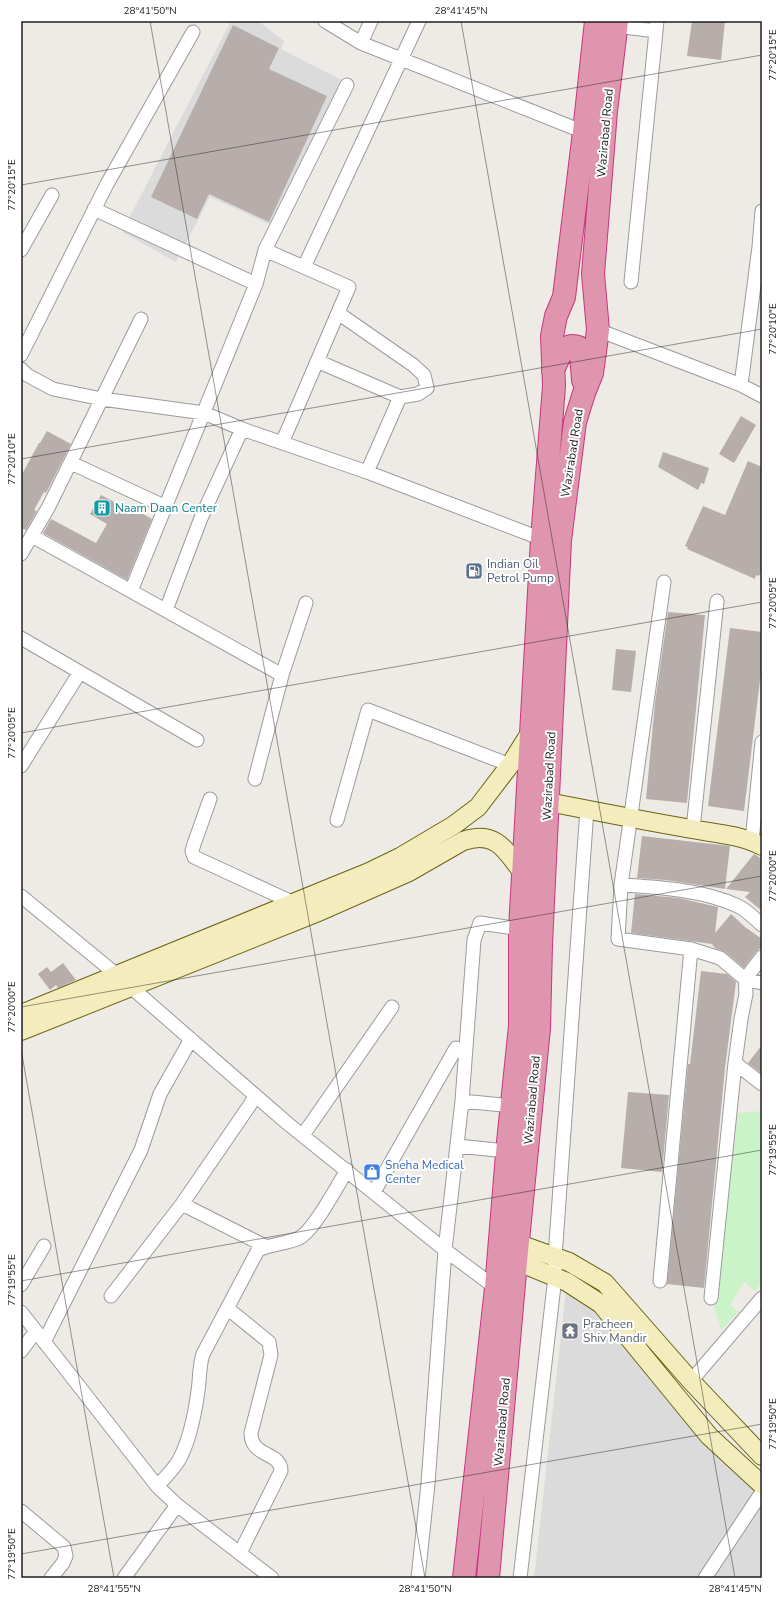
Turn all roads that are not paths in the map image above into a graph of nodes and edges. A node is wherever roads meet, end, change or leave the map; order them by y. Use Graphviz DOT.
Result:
graph roads {
  1 [pos="325,21"];
  2 [pos="372,21"];
  3 [pos="419,21"];
  4 [pos="610,23"];
  5 [pos="342,25"];
  6 [pos="656,26"];
  7 [pos="193,32"];
  8 [pos="361,43"];
  9 [pos="401,59"];
  10 [pos="347,85"];
  11 [pos="584,132"];
  12 [pos="52,195"];
  13 [pos="94,209"];
  14 [pos="762,211"];
  15 [pos="761,246"];
  16 [pos="21,250"];
  17 [pos="265,250"];
  18 [pos="304,267"];
  19 [pos="631,282"];
  20 [pos="256,284"];
  21 [pos="338,313"];
  22 [pos="142,319"];
  23 [pos="598,330"];
  24 [pos="21,355"];
  25 [pos="317,361"];
  26 [pos="21,369"];
  27 [pos="553,371"];
  28 [pos="741,385"];
  29 [pos="584,393"];
  30 [pos="762,396"];
  31 [pos="400,397"];
  32 [pos="102,399"];
  33 [pos="204,413"];
  34 [pos="242,429"];
  35 [pos="282,443"];
  36 [pos="71,463"];
  37 [pos="367,472"];
  38 [pos="166,507"];
  39 [pos="32,536"];
  40 [pos="542,539"];
  41 [pos="21,554"];
  42 [pos="664,582"];
  43 [pos="131,591"];
  44 [pos="717,601"];
  45 [pos="306,603"];
  46 [pos="166,610"];
  47 [pos="21,638"];
  48 [pos="80,672"];
  49 [pos="282,675"];
  50 [pos="530,733"];
  51 [pos="197,740"];
  52 [pos="762,742"];
  53 [pos="510,765"];
  54 [pos="21,766"];
  55 [pos="255,779"];
  56 [pos="210,800"];
  57 [pos="548,802"];
  58 [pos="587,809"];
  59 [pos="630,818"];
  60 [pos="337,820"];
  61 [pos="693,830"];
  62 [pos="757,844"];
  63 [pos="522,872"];
  64 [pos="621,885"];
  65 [pos="21,896"];
  66 [pos="294,903"];
  67 [pos="762,925"];
  68 [pos="520,929"];
  69 [pos="691,949"];
  70 [pos="762,957"];
  71 [pos="117,975"];
  72 [pos="745,979"];
  73 [pos="762,982"];
  74 [pos="131,988"];
  75 [pos="392,1008"];
  76 [pos="21,1014"];
  77 [pos="21,1031"];
  78 [pos="191,1039"];
  79 [pos="456,1048"];
  80 [pos="735,1063"];
  81 [pos="762,1084"];
  82 [pos="256,1096"];
  83 [pos="462,1101"];
  84 [pos="512,1106"];
  85 [pos="303,1135"];
  86 [pos="457,1146"];
  87 [pos="507,1151"];
  88 [pos="347,1170"];
  89 [pos="374,1192"];
  90 [pos="182,1204"];
  91 [pos="44,1246"];
  92 [pos="265,1246"];
  93 [pos="445,1250"];
  94 [pos="517,1252"];
  95 [pos="555,1257"];
  96 [pos="555,1277"];
  97 [pos="660,1281"];
  98 [pos="21,1285"];
  99 [pos="496,1288"];
  100 [pos="111,1296"];
  101 [pos="711,1298"];
  102 [pos="762,1298"];
  103 [pos="227,1308"];
  104 [pos="21,1312"];
  105 [pos="36,1331"];
  106 [pos="44,1342"];
  107 [pos="21,1351"];
  108 [pos="691,1381"];
  109 [pos="761,1454"];
  110 [pos="747,1471"];
  111 [pos="762,1485"];
  112 [pos="157,1486"];
  113 [pos="762,1492"];
  114 [pos="176,1505"];
  115 [pos="21,1511"];
  116 [pos="469,1534"];
  117 [pos="492,1535"];
  118 [pos="240,1553"];
  119 [pos="51,1578"];
  120 [pos="124,1578"];
  121 [pos="272,1578"];
  122 [pos="418,1578"];
  123 [pos="453,1578"];
  124 [pos="464,1578"];
  125 [pos="488,1578"];
  126 [pos="498,1578"];
  127 [pos="520,1578"];
  128 [pos="705,1578"];
  1 -- 5 [label="street"];
  2 -- 8 [label="street"];
  3 -- 9 [label="street"];
  4 -- 6 [label="street"];
  4 -- 11 [label="highway, Wazirabad Road"];
  4 -- 23 [label="highway, Wazirabad Road"];
  5 -- 8 [label="street"];
  6 -- 19 [label="street"];
  7 -- 13 [label="street"];
  8 -- 9 [label="street"];
  9 -- 11 [label="street"];
  9 -- 18 [label="street"];
  10 -- 17 [label="street"];
  11 -- 27 [label="highway, Wazirabad Road"];
  12 -- 16 [label="street"];
  13 -- 20 [label="street"];
  13 -- 24 [label="street"];
  14 -- 15 [label="street"];
  15 -- 28 [label="street"];
  17 -- 18 [label="street"];
  17 -- 20 [label="street"];
  18 -- 21 [label="street"];
  20 -- 33 [label="street"];
  21 -- 25 [label="street"];
  21 -- 31 [label="street"];
  22 -- 32 [label="street"];
  23 -- 28 [label="street"];
  23 -- 29 [label="highway, Wazirabad Road"];
  25 -- 31 [label="street"];
  25 -- 35 [label="street"];
  26 -- 32 [label="street"];
  27 -- 29 [label="highway"];
  27 -- 40 [label="highway, Wazirabad Road"];
  28 -- 30 [label="street"];
  29 -- 57 [label="highway, Wazirabad Road"];
  31 -- 37 [label="street"];
  32 -- 33 [label="street"];
  32 -- 36 [label="street"];
  33 -- 34 [label="street"];
  33 -- 38 [label="street"];
  34 -- 35 [label="street"];
  34 -- 46 [label="street"];
  35 -- 37 [label="street"];
  36 -- 38 [label="street"];
  36 -- 39 [label="street"];
  37 -- 40 [label="street"];
  38 -- 43 [label="street"];
  39 -- 41 [label="street"];
  39 -- 43 [label="street"];
  40 -- 50 [label="highway, Wazirabad Road"];
  42 -- 59 [label="street"];
  43 -- 46 [label="street"];
  44 -- 61 [label="street"];
  45 -- 49 [label="street"];
  46 -- 49 [label="street"];
  47 -- 48 [label="street"];
  48 -- 51 [label="street"];
  48 -- 54 [label="street"];
  49 -- 55 [label="street"];
  50 -- 53 [label="main road"];
  50 -- 63 [label="highway, Wazirabad Road"];
  52 -- 62 [label="street"];
  53 -- 60 [label="street"];
  53 -- 66 [label="main road"];
  56 -- 66 [label="street"];
  57 -- 58 [label="main road"];
  57 -- 94 [label="highway, Wazirabad Road"];
  58 -- 59 [label="main road"];
  58 -- 95 [label="street"];
  59 -- 61 [label="main road"];
  59 -- 64 [label="street"];
  61 -- 62 [label="main road"];
  63 -- 68 [label="highway, Wazirabad Road"];
  63 -- 74 [label="main road"];
  64 -- 67 [label="street"];
  64 -- 69 [label="street"];
  65 -- 71 [label="street"];
  66 -- 71 [label="main road"];
  68 -- 83 [label="street"];
  68 -- 84 [label="highway, Wazirabad Road"];
  69 -- 72 [label="street"];
  69 -- 97 [label="street"];
  70 -- 72 [label="street"];
  71 -- 74 [label="street"];
  71 -- 76 [label="main road"];
  72 -- 73 [label="street"];
  72 -- 80 [label="street"];
  74 -- 77 [label="main road"];
  74 -- 78 [label="street"];
  75 -- 85 [label="street"];
  78 -- 82 [label="street"];
  78 -- 106 [label="street"];
  79 -- 89 [label="street"];
  80 -- 81 [label="street"];
  80 -- 101 [label="street"];
  82 -- 85 [label="street"];
  82 -- 90 [label="street"];
  83 -- 84 [label="street"];
  83 -- 86 [label="street"];
  84 -- 87 [label="highway, Wazirabad Road"];
  85 -- 88 [label="street"];
  86 -- 87 [label="street"];
  86 -- 93 [label="street"];
  87 -- 99 [label="highway, Wazirabad Road"];
  88 -- 89 [label="street"];
  88 -- 92 [label="street"];
  89 -- 93 [label="street"];
  90 -- 92 [label="street"];
  90 -- 100 [label="street"];
  91 -- 98 [label="street"];
  92 -- 103 [label="street"];
  93 -- 99 [label="street"];
  93 -- 122 [label="street"];
  94 -- 95 [label="main road"];
  94 -- 96 [label="main road"];
  94 -- 117 [label="highway, Wazirabad Road"];
  95 -- 96 [label="street"];
  95 -- 108 [label="main road"];
  96 -- 110 [label="main road"];
  96 -- 127 [label="street"];
  99 -- 116 [label="highway, Wazirabad Road"];
  102 -- 108 [label="street"];
  103 -- 112 [label="street"];
  103 -- 118 [label="street"];
  104 -- 105 [label="street"];
  105 -- 106 [label="street"];
  105 -- 107 [label="street"];
  106 -- 112 [label="street"];
  108 -- 109 [label="main road"];
  109 -- 110 [label="street"];
  110 -- 111 [label="main road"];
  112 -- 114 [label="street"];
  113 -- 128 [label="street"];
  114 -- 118 [label="street"];
  114 -- 120 [label="street"];
  115 -- 119 [label="street"];
  116 -- 123 [label="highway, Wazirabad Road"];
  116 -- 124 [label="highway, Wazirabad Road"];
  117 -- 125 [label="highway, Wazirabad Road"];
  117 -- 126 [label="highway, Wazirabad Road"];
  118 -- 121 [label="street"];
}
